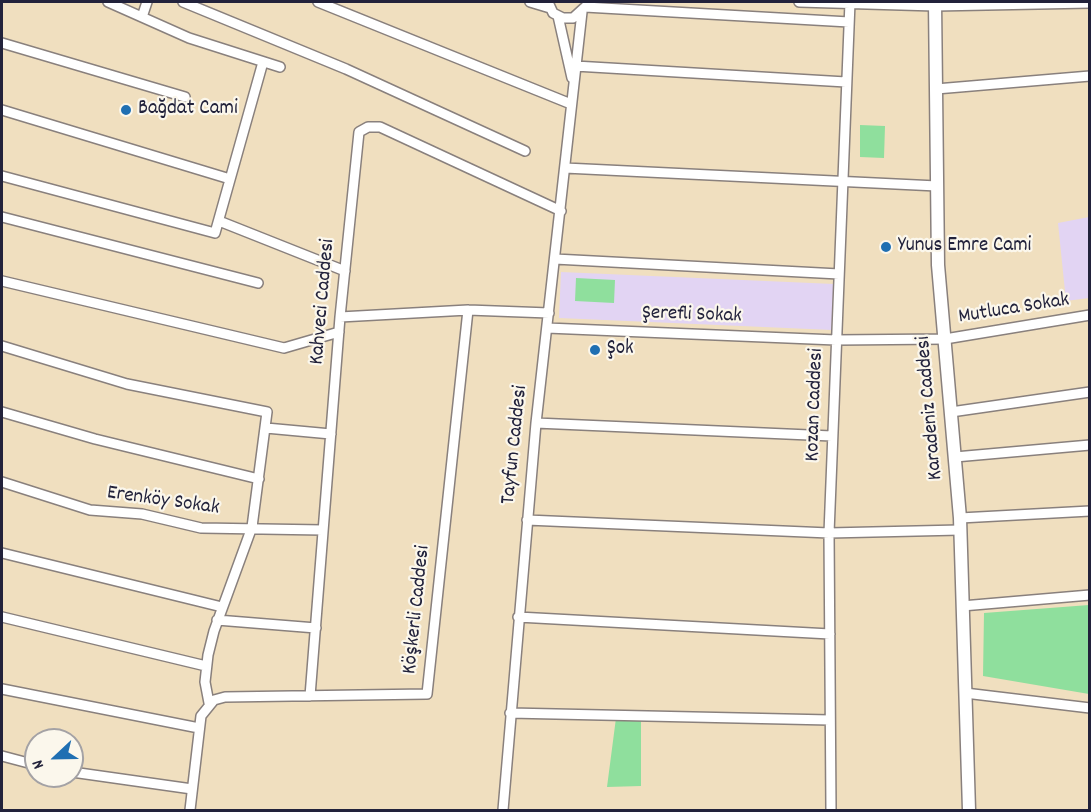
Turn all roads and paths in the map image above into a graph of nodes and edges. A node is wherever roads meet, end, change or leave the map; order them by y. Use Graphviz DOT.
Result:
graph roads {
  1 [pos="108,2"];
  2 [pos="147,2"];
  3 [pos="183,2"];
  4 [pos="318,2"];
  5 [pos="530,2"];
  6 [pos="799,2"];
  7 [pos="1078,2"];
  8 [pos="849,3"];
  9 [pos="1089,3"];
  10 [pos="935,4"];
  11 [pos="549,5"];
  12 [pos="584,7"];
  13 [pos="558,16"];
  14 [pos="142,17"];
  15 [pos="849,22"];
  16 [pos="2,43"];
  17 [pos="263,62"];
  18 [pos="575,66"];
  19 [pos="280,67"];
  20 [pos="1089,76"];
  21 [pos="846,82"];
  22 [pos="573,84"];
  23 [pos="936,89"];
  24 [pos="185,97"];
  25 [pos="571,104"];
  26 [pos="2,110"];
  27 [pos="525,151"];
  28 [pos="565,168"];
  29 [pos="2,176"];
  30 [pos="230,179"];
  31 [pos="843,181"];
  32 [pos="937,186"];
  33 [pos="561,211"];
  34 [pos="2,216"];
  35 [pos="219,221"];
  36 [pos="555,259"];
  37 [pos="345,271"];
  38 [pos="839,274"];
  39 [pos="2,281"];
  40 [pos="258,283"];
  41 [pos="468,310"];
  42 [pos="549,313"];
  43 [pos="1089,315"];
  44 [pos="340,317"];
  45 [pos="547,328"];
  46 [pos="339,332"];
  47 [pos="945,339"];
  48 [pos="836,340"];
  49 [pos="2,346"];
  50 [pos="1089,392"];
  51 [pos="2,412"];
  52 [pos="951,412"];
  53 [pos="536,423"];
  54 [pos="266,428"];
  55 [pos="331,434"];
  56 [pos="832,436"];
  57 [pos="1089,445"];
  58 [pos="955,457"];
  59 [pos="259,479"];
  60 [pos="2,482"];
  61 [pos="1089,511"];
  62 [pos="527,520"];
  63 [pos="960,524"];
  64 [pos="252,527"];
  65 [pos="323,530"];
  66 [pos="829,532"];
  67 [pos="2,553"];
  68 [pos="1089,595"];
  69 [pos="962,606"];
  70 [pos="222,607"];
  71 [pos="2,617"];
  72 [pos="518,617"];
  73 [pos="217,620"];
  74 [pos="316,628"];
  75 [pos="830,634"];
  76 [pos="206,666"];
  77 [pos="2,688"];
  78 [pos="965,693"];
  79 [pos="310,696"];
  80 [pos="209,703"];
  81 [pos="1089,708"];
  82 [pos="510,713"];
  83 [pos="830,720"];
  84 [pos="199,728"];
  85 [pos="2,756"];
  86 [pos="24,762"];
  87 [pos="84,774"];
  88 [pos="192,789"];
  89 [pos="190,810"];
  90 [pos="503,810"];
  91 [pos="831,810"];
  92 [pos="969,810"];
  1 -- 14 [label="street"];
  2 -- 14 [label="street"];
  3 -- 27 [label="street"];
  4 -- 25 [label="street"];
  5 -- 11 [label="street"];
  6 -- 8 [label="street"];
  7 -- 9 [label="street"];
  7 -- 10 [label="street"];
  8 -- 10 [label="street"];
  8 -- 15 [label="street, Kozan Caddesi"];
  10 -- 23 [label="street, Karadeniz Caddesi"];
  11 -- 13 [label="street"];
  12 -- 13 [label="street"];
  12 -- 15 [label="street"];
  12 -- 18 [label="street, Tayfun Caddesi"];
  13 -- 22 [label="street"];
  14 -- 17 [label="street"];
  15 -- 21 [label="street, Kozan Caddesi"];
  16 -- 24 [label="street"];
  17 -- 19 [label="street"];
  17 -- 30 [label="street"];
  18 -- 21 [label="street"];
  18 -- 22 [label="street, Tayfun Caddesi"];
  20 -- 23 [label="street"];
  21 -- 31 [label="street, Kozan Caddesi"];
  22 -- 25 [label="street, Tayfun Caddesi"];
  23 -- 32 [label="street, Karadeniz Caddesi"];
  25 -- 28 [label="street, Tayfun Caddesi"];
  26 -- 30 [label="street"];
  28 -- 31 [label="street"];
  28 -- 33 [label="street, Tayfun Caddesi"];
  29 -- 35 [label="street"];
  30 -- 35 [label="street"];
  31 -- 32 [label="street"];
  31 -- 38 [label="street, Kozan Caddesi"];
  32 -- 47 [label="street, Karadeniz Caddesi"];
  33 -- 36 [label="street, Tayfun Caddesi"];
  33 -- 37 [label="street, Kahveci Caddesi"];
  34 -- 40 [label="street"];
  35 -- 37 [label="street"];
  36 -- 38 [label="street"];
  36 -- 42 [label="street, Tayfun Caddesi"];
  37 -- 44 [label="street, Kahveci Caddesi"];
  38 -- 48 [label="street, Kozan Caddesi"];
  39 -- 46 [label="street"];
  41 -- 42 [label="street"];
  41 -- 44 [label="street"];
  41 -- 79 [label="street, Köşkerli Caddesi"];
  42 -- 45 [label="street, Tayfun Caddesi"];
  43 -- 47 [label="street, Mutluca Sokak"];
  44 -- 46 [label="street, Kahveci Caddesi"];
  45 -- 48 [label="street, Şerefli Sokak"];
  45 -- 53 [label="street, Tayfun Caddesi"];
  46 -- 55 [label="street, Kahveci Caddesi"];
  47 -- 48 [label="street, Mutluca Sokak"];
  47 -- 52 [label="street, Karadeniz Caddesi"];
  48 -- 56 [label="street, Kozan Caddesi"];
  49 -- 54 [label="street"];
  50 -- 52 [label="street"];
  51 -- 59 [label="street"];
  52 -- 58 [label="street, Karadeniz Caddesi"];
  53 -- 56 [label="street"];
  53 -- 62 [label="street, Tayfun Caddesi"];
  54 -- 55 [label="street"];
  54 -- 59 [label="street"];
  55 -- 65 [label="street, Kahveci Caddesi"];
  56 -- 66 [label="street, Kozan Caddesi"];
  57 -- 58 [label="street"];
  58 -- 63 [label="street, Karadeniz Caddesi"];
  59 -- 64 [label="street"];
  60 -- 64 [label="street, Erenköy Sokak"];
  61 -- 63 [label="street"];
  62 -- 66 [label="street"];
  62 -- 72 [label="street, Tayfun Caddesi"];
  63 -- 66 [label="street"];
  63 -- 69 [label="street, Karadeniz Caddesi"];
  64 -- 65 [label="street, Erenköy Sokak"];
  64 -- 70 [label="street"];
  65 -- 74 [label="street, Kahveci Caddesi"];
  66 -- 75 [label="street, Kozan Caddesi"];
  67 -- 70 [label="street"];
  68 -- 69 [label="street"];
  69 -- 78 [label="street, Karadeniz Caddesi"];
  70 -- 73 [label="street"];
  71 -- 76 [label="street"];
  72 -- 75 [label="street"];
  72 -- 82 [label="street, Tayfun Caddesi"];
  73 -- 74 [label="street"];
  73 -- 76 [label="street"];
  74 -- 79 [label="street, Kahveci Caddesi"];
  75 -- 83 [label="street, Kozan Caddesi"];
  76 -- 80 [label="street"];
  77 -- 84 [label="street"];
  78 -- 81 [label="street"];
  78 -- 92 [label="street, Karadeniz Caddesi"];
  79 -- 80 [label="street, Köşkerli Caddesi"];
  80 -- 84 [label="street"];
  82 -- 83 [label="street"];
  82 -- 90 [label="street, Tayfun Caddesi"];
  83 -- 91 [label="street, Kozan Caddesi"];
  84 -- 88 [label="street"];
  85 -- 86 [label="street"];
  87 -- 88 [label="street"];
  88 -- 89 [label="street"];
}
